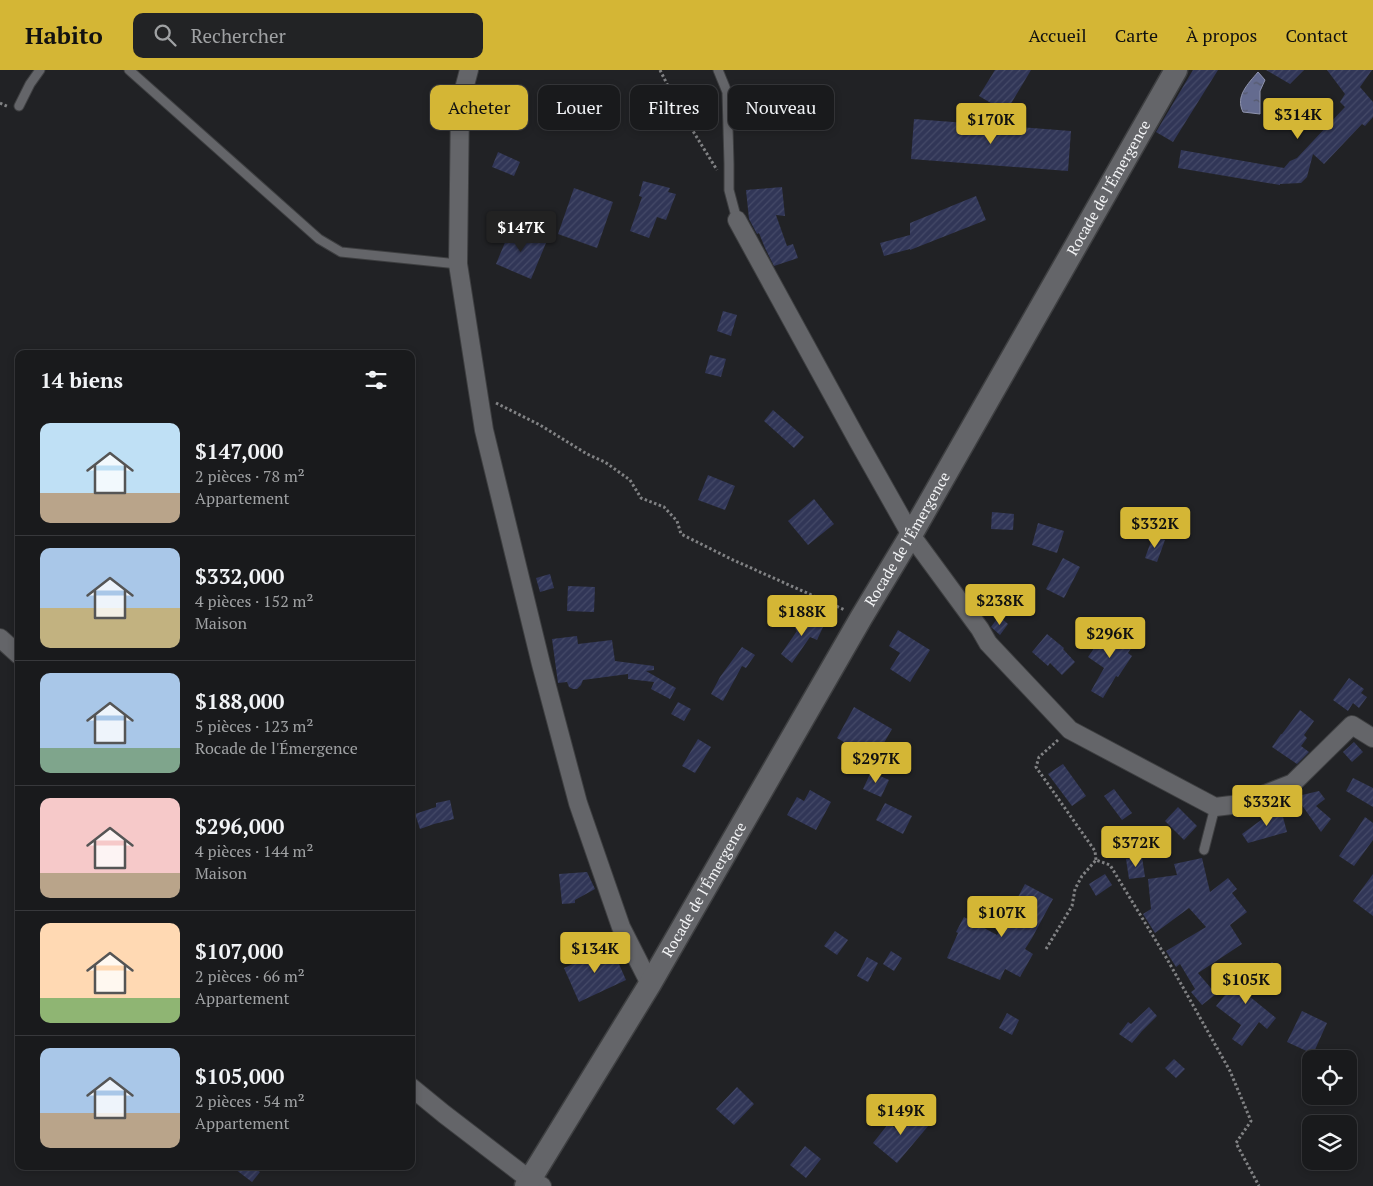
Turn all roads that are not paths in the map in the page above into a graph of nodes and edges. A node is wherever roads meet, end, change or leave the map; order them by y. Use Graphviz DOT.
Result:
graph roads {
  1 [pos="40,70"];
  2 [pos="129,70"];
  3 [pos="469,70"];
  4 [pos="718,70"];
  5 [pos="1176,70"];
  6 [pos="19,106"];
  7 [pos="738,220"];
  8 [pos="458,264"];
  9 [pos="911,534"];
  10 [pos="0,638"];
  11 [pos="15,651"];
  12 [pos="1373,738"];
  13 [pos="1215,807"];
  14 [pos="1204,850"];
  15 [pos="650,984"];
  16 [pos="415,1090"];
  17 [pos="533,1184"];
  1 -- 6 [label="lane"];
  2 -- 8 [label="lane"];
  3 -- 8 [label="street"];
  4 -- 7 [label="lane"];
  5 -- 9 [label="street, Rocade de l'Émergence"];
  7 -- 9 [label="street"];
  8 -- 15 [label="street"];
  9 -- 13 [label="street"];
  9 -- 15 [label="street, Rocade de l'Émergence"];
  10 -- 11 [label="street"];
  12 -- 13 [label="street"];
  13 -- 14 [label="lane"];
  15 -- 17 [label="street, Rocade de l'Émergence"];
  16 -- 17 [label="street"];
}
